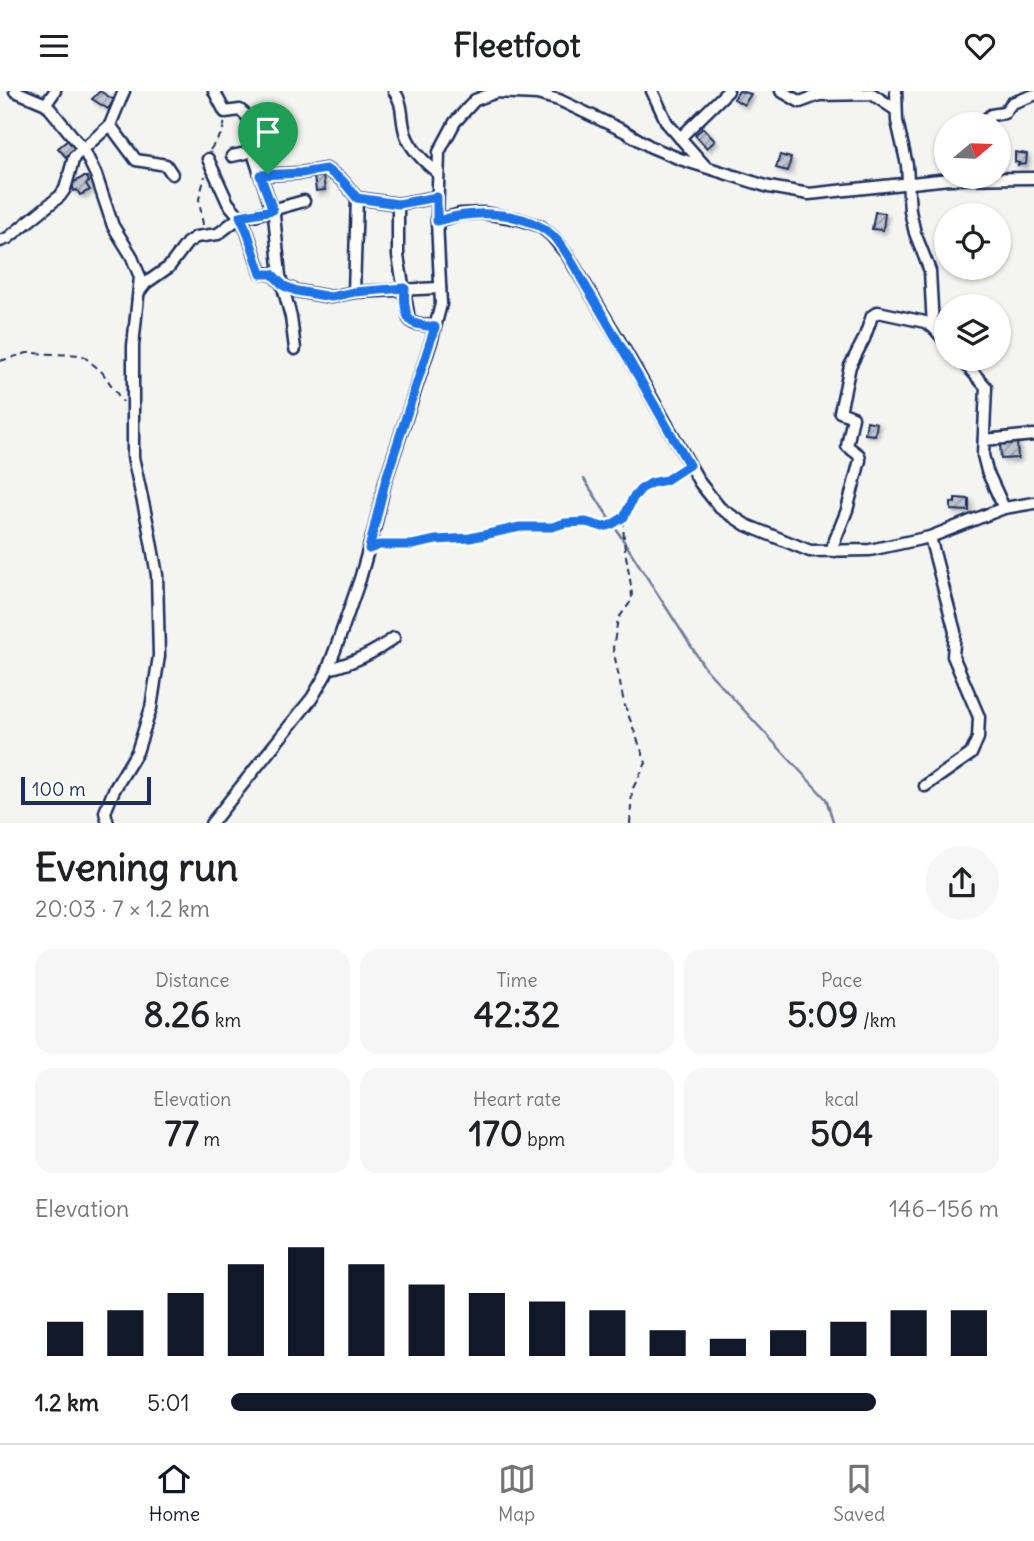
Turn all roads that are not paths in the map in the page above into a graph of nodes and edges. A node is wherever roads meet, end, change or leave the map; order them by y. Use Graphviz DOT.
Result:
graph roads {
  1 [pos="15,91"];
  2 [pos="55,91"];
  3 [pos="124,91"];
  4 [pos="214,91"];
  5 [pos="394,91"];
  6 [pos="652,91"];
  7 [pos="728,91"];
  8 [pos="781,91"];
  9 [pos="896,91"];
  10 [pos="817,93"];
  11 [pos="1034,95"];
  12 [pos="558,96"];
  13 [pos="46,104"];
  14 [pos="896,110"];
  15 [pos="1005,112"];
  16 [pos="110,125"];
  17 [pos="680,138"];
  18 [pos="84,150"];
  19 [pos="255,151"];
  20 [pos="232,156"];
  21 [pos="208,159"];
  22 [pos="708,169"];
  23 [pos="437,172"];
  24 [pos="172,174"];
  25 [pos="260,175"];
  26 [pos="1012,178"];
  27 [pos="1034,178"];
  28 [pos="934,181"];
  29 [pos="909,183"];
  30 [pos="437,197"];
  31 [pos="357,198"];
  32 [pos="304,201"];
  33 [pos="398,204"];
  34 [pos="273,210"];
  35 [pos="240,216"];
  36 [pos="437,221"];
  37 [pos="0,241"];
  38 [pos="284,286"];
  39 [pos="405,288"];
  40 [pos="440,288"];
  41 [pos="354,292"];
  42 [pos="139,293"];
  43 [pos="435,327"];
  44 [pos="933,327"];
  45 [pos="295,349"];
  46 [pos="972,371"];
  47 [pos="1034,435"];
  48 [pos="984,440"];
  49 [pos="1034,503"];
  50 [pos="1004,508"];
  51 [pos="930,537"];
  52 [pos="834,551"];
  53 [pos="394,638"];
  54 [pos="328,669"];
  55 [pos="925,786"];
  56 [pos="108,823"];
  57 [pos="212,823"];
  1 -- 13 [label="street"];
  2 -- 13 [label="street"];
  3 -- 16 [label="street"];
  4 -- 19 [label="street"];
  5 -- 23 [label="street"];
  6 -- 17 [label="street"];
  7 -- 17 [label="street"];
  8 -- 10 [label="street"];
  9 -- 14 [label="street"];
  10 -- 14 [label="street"];
  11 -- 15 [label="street"];
  12 -- 22 [label="street"];
  12 -- 23 [label="street"];
  13 -- 18 [label="street"];
  14 -- 29 [label="street"];
  16 -- 18 [label="street"];
  16 -- 24 [label="street"];
  17 -- 22 [label="street"];
  18 -- 37 [label="street"];
  18 -- 42 [label="street"];
  19 -- 20 [label="street"];
  19 -- 25 [label="street"];
  21 -- 35 [label="street"];
  22 -- 29 [label="street"];
  23 -- 30 [label="street"];
  25 -- 31 [label="street"];
  25 -- 34 [label="street"];
  26 -- 27 [label="street"];
  28 -- 29 [label="street"];
  29 -- 44 [label="street"];
  30 -- 33 [label="street"];
  30 -- 36 [label="street"];
  31 -- 33 [label="street"];
  31 -- 41 [label="street"];
  32 -- 34 [label="street"];
  33 -- 39 [label="street"];
  34 -- 35 [label="street"];
  34 -- 38 [label="street"];
  35 -- 38 [label="street"];
  35 -- 42 [label="street"];
  36 -- 40 [label="street"];
  36 -- 52 [label="street"];
  38 -- 41 [label="street"];
  38 -- 45 [label="street"];
  39 -- 40 [label="street"];
  39 -- 41 [label="street"];
  39 -- 43 [label="street"];
  40 -- 43 [label="street"];
  42 -- 56 [label="street"];
  43 -- 54 [label="street"];
  44 -- 52 [label="street"];
  46 -- 48 [label="street"];
  47 -- 48 [label="street"];
  48 -- 50 [label="street"];
  49 -- 50 [label="street"];
  50 -- 51 [label="street"];
  51 -- 52 [label="street"];
  51 -- 55 [label="street"];
  53 -- 54 [label="street"];
  54 -- 57 [label="street"];
}
